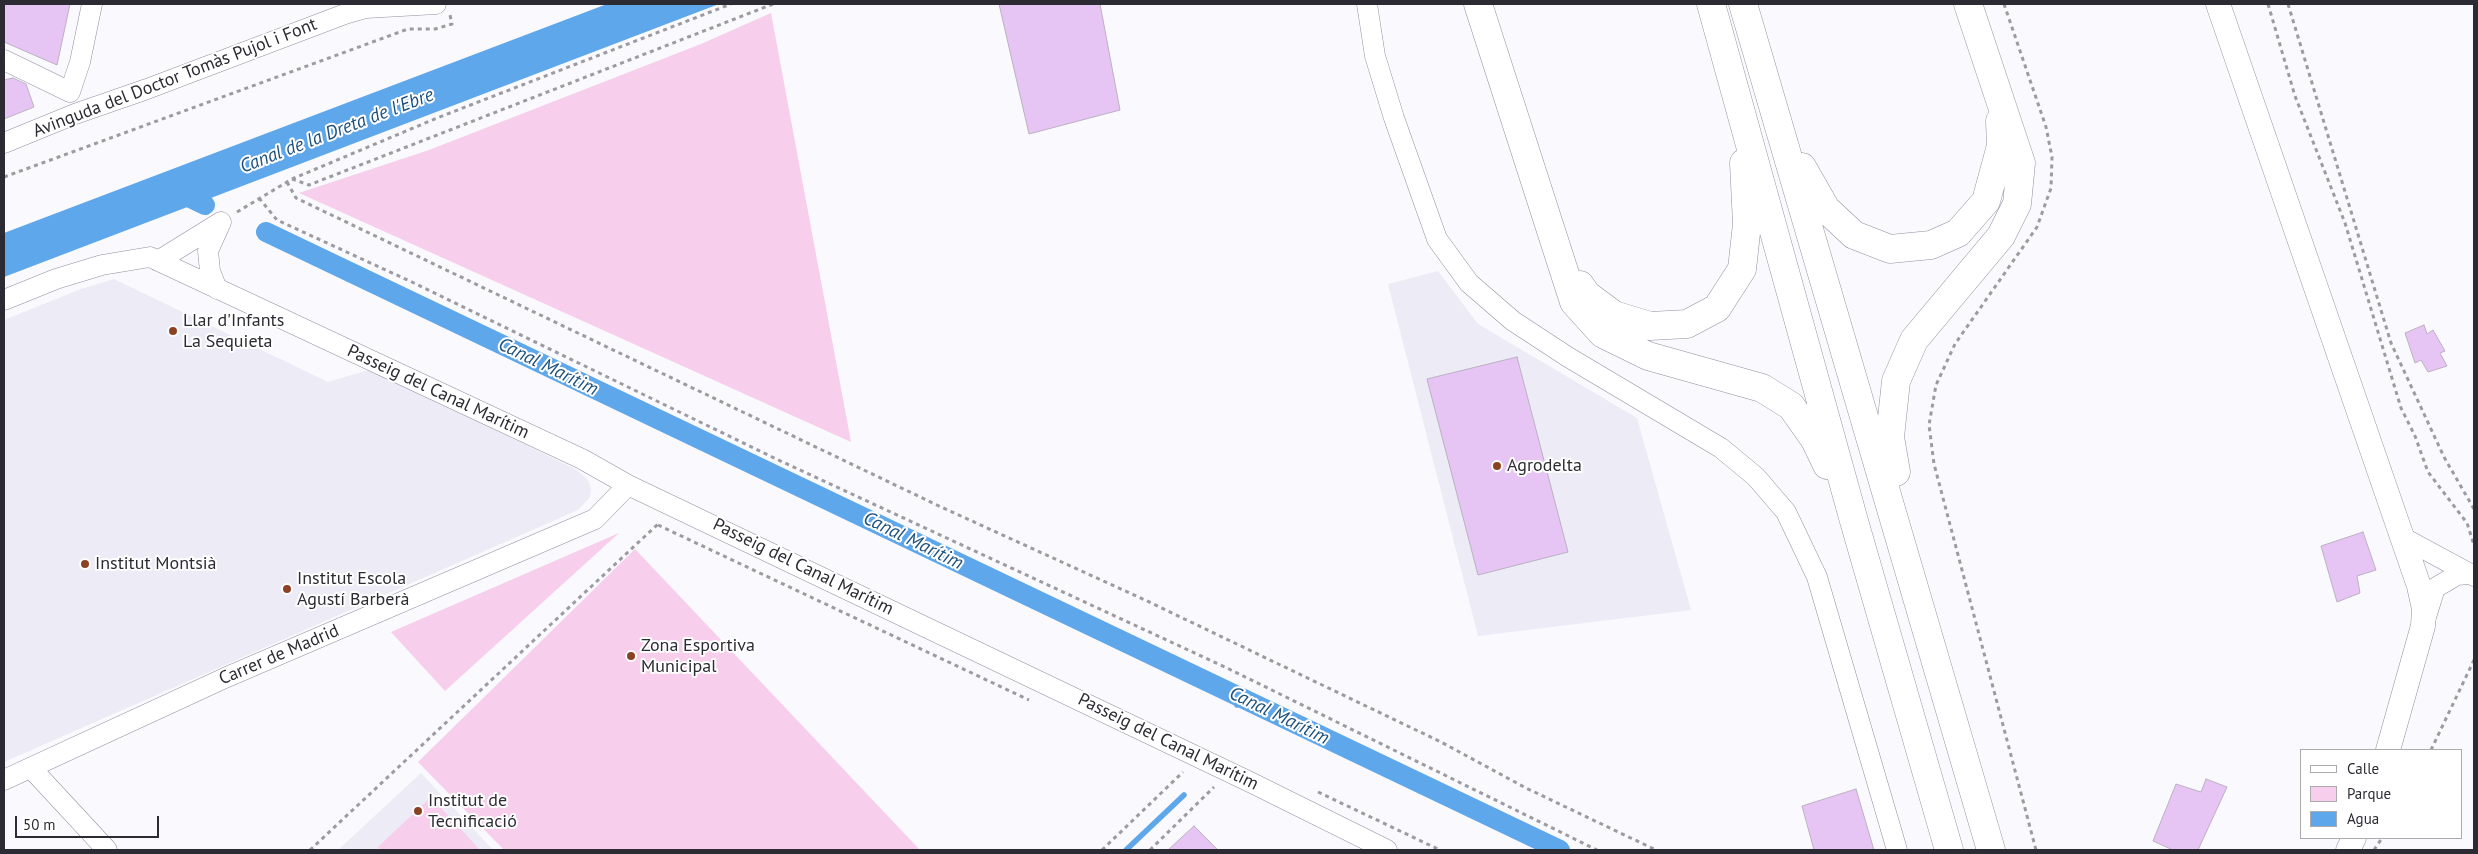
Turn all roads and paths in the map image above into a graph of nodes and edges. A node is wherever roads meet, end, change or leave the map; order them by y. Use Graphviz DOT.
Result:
graph roads {
  1 [pos="92,4"];
  2 [pos="731,4"];
  3 [pos="773,4"];
  4 [pos="1367,4"];
  5 [pos="1478,4"];
  6 [pos="1711,4"];
  7 [pos="1743,4"];
  8 [pos="1968,4"];
  9 [pos="2004,4"];
  10 [pos="2218,4"];
  11 [pos="2268,4"];
  12 [pos="2288,4"];
  13 [pos="405,5"];
  14 [pos="442,7"];
  15 [pos="4,60"];
  16 [pos="70,92"];
  17 [pos="1999,97"];
  18 [pos="1740,106"];
  19 [pos="75,114"];
  20 [pos="1781,131"];
  21 [pos="4,143"];
  22 [pos="4,177"];
  23 [pos="292,179"];
  24 [pos="287,182"];
  25 [pos="259,198"];
  26 [pos="221,222"];
  27 [pos="1559,253"];
  28 [pos="154,259"];
  29 [pos="217,289"];
  30 [pos="4,300"];
  31 [pos="628,485"];
  32 [pos="667,503"];
  33 [pos="2474,508"];
  34 [pos="1854,521"];
  35 [pos="658,525"];
  36 [pos="2400,536"];
  37 [pos="2474,545"];
  38 [pos="2471,575"];
  39 [pos="1919,601"];
  40 [pos="2423,626"];
  41 [pos="2474,660"];
  42 [pos="1037,704"];
  43 [pos="2388,749"];
  44 [pos="2432,749"];
  45 [pos="31,768"];
  46 [pos="1175,768"];
  47 [pos="1183,772"];
  48 [pos="1192,776"];
  49 [pos="4,780"];
  50 [pos="1207,784"];
  51 [pos="1214,787"];
  52 [pos="1223,791"];
  53 [pos="2381,839"];
  54 [pos="104,850"];
  55 [pos="310,850"];
  56 [pos="1102,850"];
  57 [pos="1150,850"];
  58 [pos="1387,850"];
  59 [pos="1597,850"];
  60 [pos="1656,850"];
  61 [pos="1898,850"];
  62 [pos="1949,850"];
  63 [pos="1991,850"];
  64 [pos="2036,850"];
  65 [pos="2374,850"];
  1 -- 16 [label="street"];
  2 -- 23 [label="path"];
  3 -- 23 [label="path"];
  4 -- 61 [label="street"];
  5 -- 27 [label="highway"];
  6 -- 18 [label="highway"];
  7 -- 20 [label="highway"];
  8 -- 17 [label="highway"];
  9 -- 64 [label="path"];
  10 -- 36 [label="street"];
  11 -- 37 [label="path"];
  12 -- 33 [label="path"];
  13 -- 14 [label="street, Avinguda del Doctor Tomàs Pujol i Font"];
  13 -- 19 [label="street, Avinguda del Doctor Tomàs Pujol i Font"];
  14 -- 22 [label="path"];
  15 -- 16 [label="street"];
  16 -- 19 [label="street"];
  17 -- 20 [label="highway"];
  17 -- 39 [label="highway"];
  18 -- 27 [label="highway"];
  18 -- 34 [label="highway"];
  19 -- 21 [label="street, Avinguda del Doctor Tomàs Pujol i Font"];
  20 -- 39 [label="highway"];
  23 -- 24 [label="path"];
  24 -- 25 [label="path"];
  24 -- 60 [label="path"];
  25 -- 26 [label="path"];
  25 -- 59 [label="path"];
  26 -- 28 [label="street"];
  26 -- 29 [label="street"];
  27 -- 34 [label="highway"];
  28 -- 29 [label="street, Passeig del Canal Marítim"];
  28 -- 30 [label="street"];
  29 -- 31 [label="street, Passeig del Canal Marítim"];
  31 -- 32 [label="street, Passeig del Canal Marítim"];
  31 -- 45 [label="street, Carrer de Madrid"];
  32 -- 35 [label="path"];
  32 -- 58 [label="street, Passeig del Canal Marítim"];
  34 -- 62 [label="highway"];
  35 -- 42 [label="path"];
  35 -- 55 [label="path"];
  36 -- 38 [label="street"];
  36 -- 40 [label="street"];
  38 -- 40 [label="street"];
  39 -- 63 [label="highway"];
  40 -- 43 [label="street"];
  41 -- 44 [label="path"];
  45 -- 49 [label="street, Carrer de Madrid"];
  45 -- 54 [label="street"];
  46 -- 47 [label="path"];
  47 -- 48 [label="path"];
  47 -- 56 [label="path"];
  50 -- 51 [label="path"];
  51 -- 52 [label="path"];
  51 -- 57 [label="path"];
  53 -- 65 [label="path"];
}
